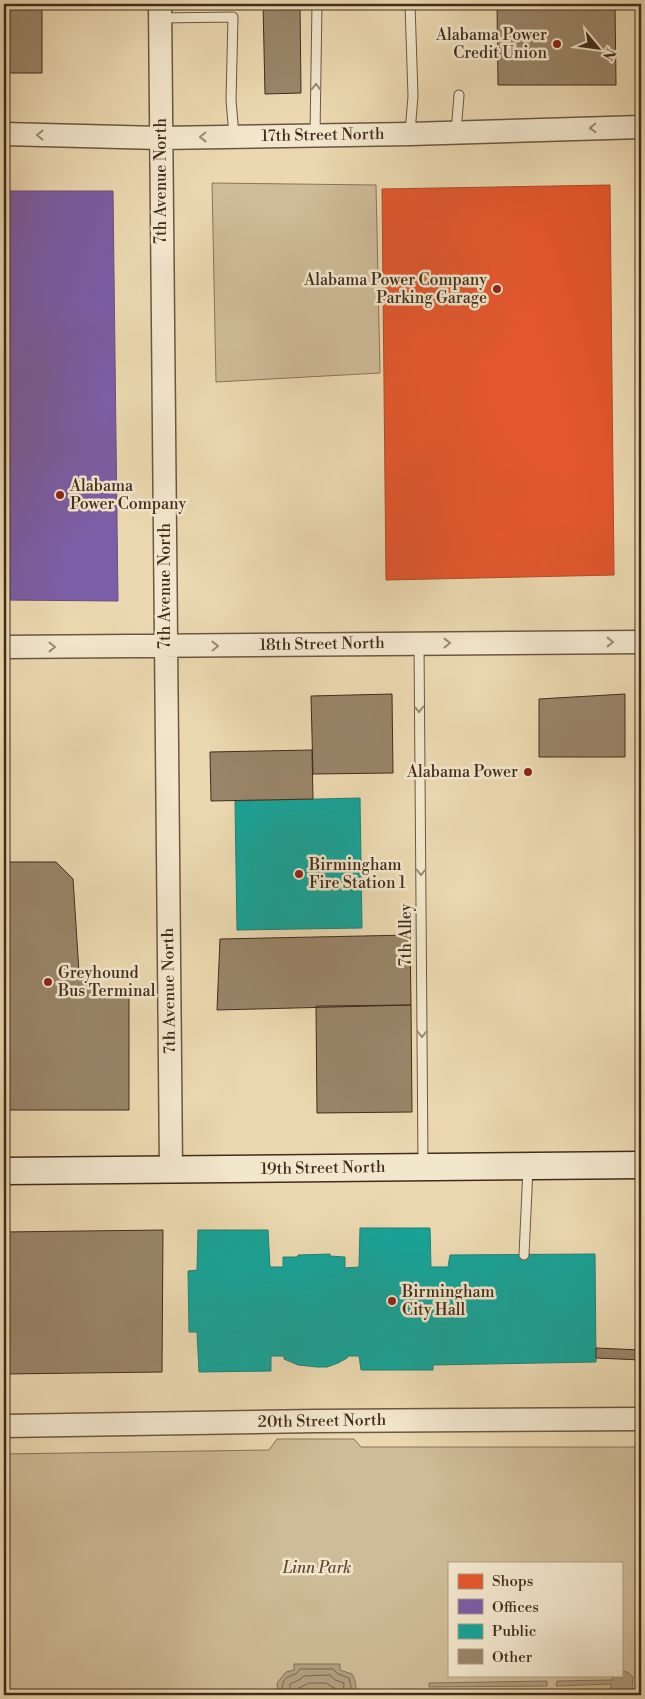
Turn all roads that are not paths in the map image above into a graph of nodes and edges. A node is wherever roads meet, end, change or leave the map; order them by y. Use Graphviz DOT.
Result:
graph roads {
  1 [pos="318,4"];
  2 [pos="410,4"];
  3 [pos="160,11"];
  4 [pos="459,95"];
  5 [pos="641,127"];
  6 [pos="456,132"];
  7 [pos="4,134"];
  8 [pos="410,134"];
  9 [pos="234,136"];
  10 [pos="315,136"];
  11 [pos="160,138"];
  12 [pos="641,642"];
  13 [pos="419,643"];
  14 [pos="4,647"];
  15 [pos="165,647"];
  16 [pos="528,1165"];
  17 [pos="641,1165"];
  18 [pos="423,1167"];
  19 [pos="171,1169"];
  20 [pos="4,1171"];
  21 [pos="524,1254"];
  22 [pos="641,1419"];
  23 [pos="4,1426"];
  10 -- 1 [label="lane, one-way"];
  2 -- 8 [label="lane"];
  3 -- 9 [label="lane"];
  3 -- 11 [label="street, 7th Avenue North"];
  4 -- 6 [label="lane"];
  5 -- 6 [label="street, 17th Street North, one-way"];
  6 -- 8 [label="street, 17th Street North"];
  11 -- 7 [label="street, 17th Street North, one-way"];
  8 -- 10 [label="street, 17th Street North"];
  9 -- 10 [label="street, 17th Street North"];
  9 -- 11 [label="street, 17th Street North, one-way"];
  11 -- 15 [label="street, 7th Avenue North"];
  13 -- 12 [label="street, 18th Street North, one-way"];
  15 -- 13 [label="street, 18th Street North, one-way"];
  13 -- 18 [label="lane, 7th Alley, one-way"];
  14 -- 15 [label="street, 18th Street North, one-way"];
  15 -- 19 [label="street, 7th Avenue North"];
  16 -- 17 [label="main road, 19th Street North"];
  16 -- 18 [label="main road, 19th Street North"];
  16 -- 21 [label="lane"];
  18 -- 19 [label="main road, 19th Street North"];
  19 -- 20 [label="main road, 19th Street North"];
  22 -- 23 [label="street, 20th Street North"];
}
